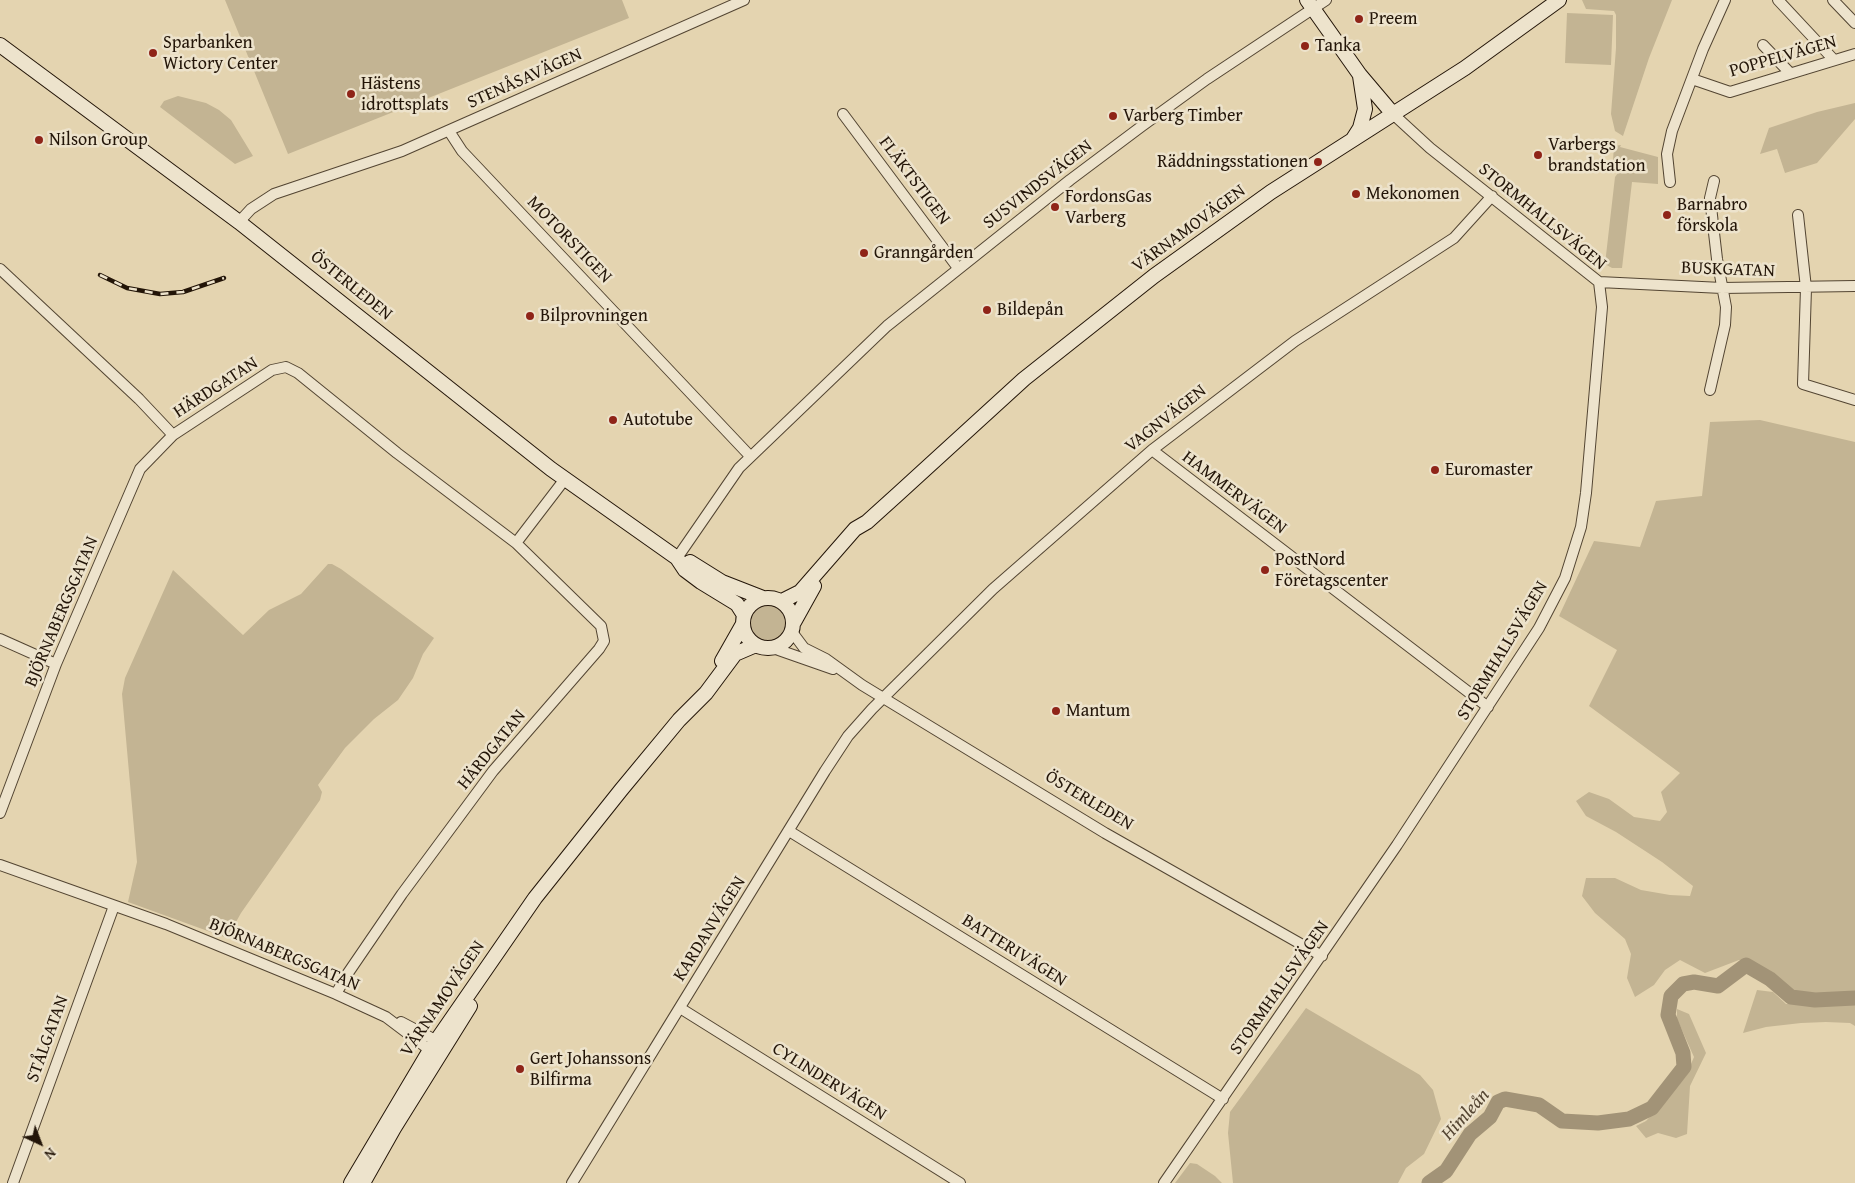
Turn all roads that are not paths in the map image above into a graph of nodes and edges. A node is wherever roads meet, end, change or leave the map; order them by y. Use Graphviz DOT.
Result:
graph roads {
  1 [pos="744,0"];
  2 [pos="1326,0"];
  3 [pos="1558,0"];
  4 [pos="1725,0"];
  5 [pos="1778,0"];
  6 [pos="1833,0"];
  7 [pos="1310,5"];
  8 [pos="1855,23"];
  9 [pos="0,45"];
  10 [pos="1763,45"];
  11 [pos="1855,54"];
  12 [pos="1834,60"];
  13 [pos="1790,73"];
  14 [pos="1360,75"];
  15 [pos="1692,79"];
  16 [pos="843,114"];
  17 [pos="1394,114"];
  18 [pos="449,131"];
  19 [pos="1352,141"];
  20 [pos="1714,181"];
  21 [pos="1670,182"];
  22 [pos="1492,196"];
  23 [pos="1798,215"];
  24 [pos="239,222"];
  25 [pos="958,268"];
  26 [pos="0,269"];
  27 [pos="1599,282"];
  28 [pos="1855,286"];
  29 [pos="1722,288"];
  30 [pos="1806,288"];
  31 [pos="1710,390"];
  32 [pos="1855,400"];
  33 [pos="173,435"];
  34 [pos="1152,450"];
  35 [pos="750,456"];
  36 [pos="564,478"];
  37 [pos="867,522"];
  38 [pos="516,543"];
  39 [pos="677,558"];
  40 [pos="763,598"];
  41 [pos="782,601"];
  42 [pos="743,620"];
  43 [pos="793,627"];
  44 [pos="0,639"];
  45 [pos="756,645"];
  46 [pos="773,648"];
  47 [pos="56,664"];
  48 [pos="840,672"];
  49 [pos="883,698"];
  50 [pos="1488,707"];
  51 [pos="679,720"];
  52 [pos="0,813"];
  53 [pos="789,831"];
  54 [pos="0,865"];
  55 [pos="114,906"];
  56 [pos="1322,956"];
  57 [pos="336,994"];
  58 [pos="680,1008"];
  59 [pos="437,1048"];
  60 [pos="1223,1099"];
  61 [pos="13,1183"];
  62 [pos="351,1183"];
  63 [pos="363,1183"];
  64 [pos="572,1183"];
  65 [pos="960,1183"];
  66 [pos="1164,1183"];
  1 -- 18 [label="street, STENÅSAVÄGEN"];
  2 -- 7 [label="street, SUSVINDSVÄGEN"];
  3 -- 17 [label="main road, VÄRNAMOVÄGEN"];
  4 -- 15 [label="street"];
  5 -- 12 [label="street"];
  6 -- 8 [label="street"];
  7 -- 14 [label="main road"];
  7 -- 25 [label="street, SUSVINDSVÄGEN"];
  9 -- 24 [label="main road, ÖSTERLEDEN"];
  10 -- 13 [label="street"];
  11 -- 12 [label="street, POPPELVÄGEN"];
  12 -- 13 [label="street, POPPELVÄGEN"];
  13 -- 15 [label="street, POPPELVÄGEN"];
  14 -- 17 [label="main road"];
  14 -- 19 [label="main road"];
  15 -- 21 [label="street"];
  16 -- 25 [label="street, FLÄKTSTIGEN"];
  17 -- 19 [label="main road, VÄRNAMOVÄGEN"];
  17 -- 22 [label="street, STORMHALLSVÄGEN"];
  18 -- 24 [label="street, STENÅSAVÄGEN"];
  18 -- 35 [label="street, MOTORSTIGEN"];
  19 -- 37 [label="main road, VÄRNAMOVÄGEN"];
  20 -- 29 [label="street"];
  22 -- 27 [label="street, STORMHALLSVÄGEN"];
  22 -- 34 [label="street, VAGNVÄGEN"];
  23 -- 30 [label="street"];
  24 -- 36 [label="main road, ÖSTERLEDEN"];
  25 -- 35 [label="street, SUSVINDSVÄGEN"];
  26 -- 33 [label="street, HÄRDGATAN"];
  27 -- 29 [label="street, BUSKGATAN"];
  27 -- 50 [label="street, STORMHALLSVÄGEN"];
  28 -- 30 [label="street, BUSKGATAN"];
  29 -- 30 [label="street, BUSKGATAN"];
  29 -- 31 [label="street"];
  30 -- 32 [label="street"];
  33 -- 38 [label="street, HÄRDGATAN"];
  33 -- 47 [label="street, BJÖRNABERGSGATAN"];
  34 -- 49 [label="street, VAGNVÄGEN"];
  34 -- 50 [label="street, HAMMERVÄGEN"];
  35 -- 39 [label="street, SUSVINDSVÄGEN"];
  36 -- 38 [label="street"];
  36 -- 39 [label="main road, ÖSTERLEDEN"];
  37 -- 41 [label="main road, VÄRNAMOVÄGEN"];
  37 -- 43 [label="main road, VÄRNAMOVÄGEN"];
  38 -- 57 [label="street, HÄRDGATAN"];
  39 -- 40 [label="main road, ÖSTERLEDEN"];
  39 -- 42 [label="main road, ÖSTERLEDEN"];
  40 -- 41 [label="main road"];
  40 -- 42 [label="main road, VÄRNAMOVÄGEN"];
  41 -- 43 [label="main road"];
  42 -- 45 [label="main road"];
  42 -- 51 [label="main road, VÄRNAMOVÄGEN"];
  43 -- 46 [label="main road, VÄRNAMOVÄGEN"];
  43 -- 48 [label="street, ÖSTERLEDEN"];
  44 -- 47 [label="street"];
  45 -- 46 [label="main road"];
  45 -- 51 [label="main road, VÄRNAMOVÄGEN"];
  46 -- 48 [label="street, ÖSTERLEDEN"];
  47 -- 52 [label="street, BJÖRNABERGSGATAN"];
  48 -- 49 [label="street, ÖSTERLEDEN"];
  49 -- 53 [label="street, KARDANVÄGEN"];
  49 -- 56 [label="street, ÖSTERLEDEN"];
  50 -- 56 [label="street, STORMHALLSVÄGEN"];
  51 -- 59 [label="main road, VÄRNAMOVÄGEN"];
  53 -- 58 [label="street, KARDANVÄGEN"];
  53 -- 60 [label="street, BATTERIVÄGEN"];
  54 -- 55 [label="street, BJÖRNABERGSGATAN"];
  55 -- 57 [label="street, BJÖRNABERGSGATAN"];
  55 -- 61 [label="street, STÅLGATAN"];
  56 -- 60 [label="street, STORMHALLSVÄGEN"];
  57 -- 59 [label="street, BJÖRNABERGSGATAN"];
  58 -- 64 [label="street, KARDANVÄGEN"];
  58 -- 65 [label="street, CYLINDERVÄGEN"];
  59 -- 62 [label="main road, VÄRNAMOVÄGEN"];
  59 -- 63 [label="main road, VÄRNAMOVÄGEN"];
  60 -- 66 [label="street, STORMHALLSVÄGEN"];
}
